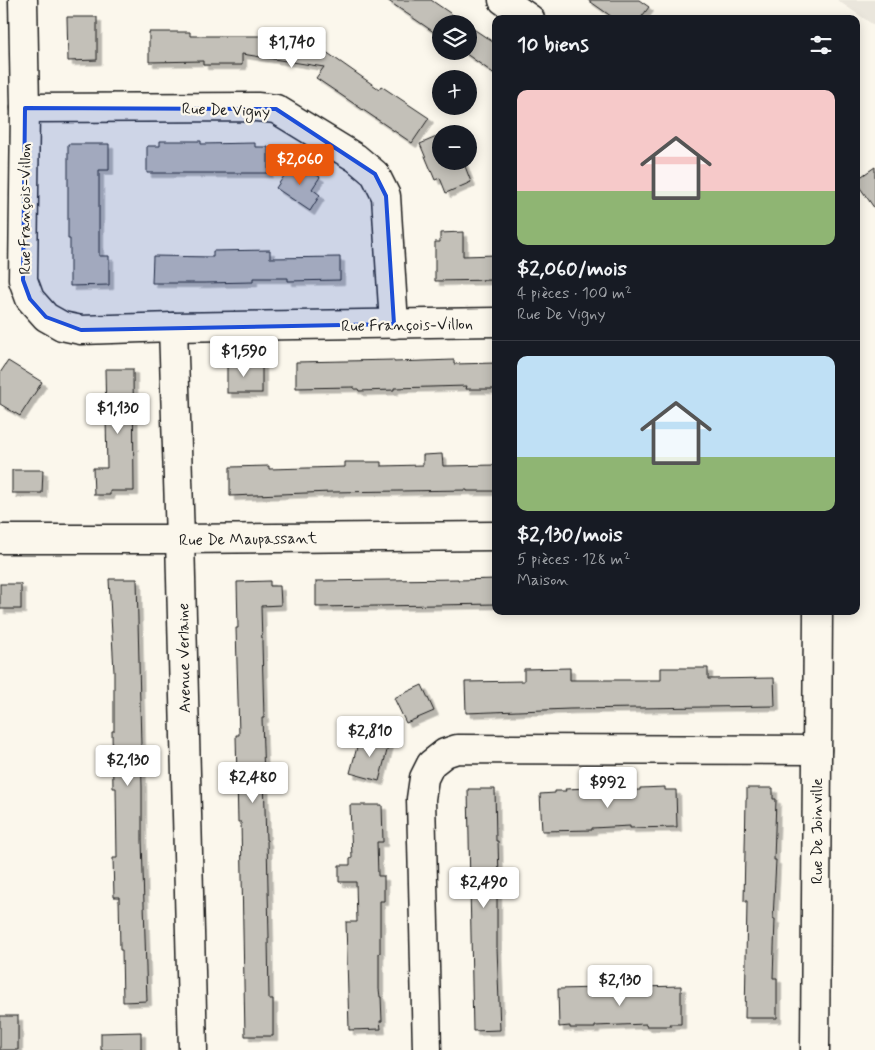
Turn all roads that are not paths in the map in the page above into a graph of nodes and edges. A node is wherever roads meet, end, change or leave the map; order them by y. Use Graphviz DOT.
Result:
graph roads {
  1 [pos="23,0"];
  2 [pos="503,0"];
  3 [pos="524,15"];
  4 [pos="25,108"];
  5 [pos="492,322"];
  6 [pos="394,324"];
  7 [pos="173,327"];
  8 [pos="492,536"];
  9 [pos="180,539"];
  10 [pos="0,540"];
  11 [pos="818,615"];
  12 [pos="817,750"];
  13 [pos="193,1050"];
  14 [pos="427,1050"];
  15 [pos="815,1050"];
  1 -- 4 [label="street, Rue François-Villon"];
  2 -- 3 [label="street"];
  4 -- 6 [label="street, Rue De Vigny"];
  4 -- 7 [label="street, Rue François-Villon"];
  5 -- 6 [label="street, Rue François-Villon"];
  6 -- 7 [label="street, Rue François-Villon"];
  7 -- 9 [label="street, Avenue Verlaine"];
  8 -- 9 [label="street, Rue De Maupassant"];
  9 -- 10 [label="street, Rue De Maupassant"];
  9 -- 13 [label="street, Avenue Verlaine"];
  11 -- 12 [label="street, Rue De Joinville"];
  12 -- 14 [label="street"];
  12 -- 15 [label="street, Rue De Joinville"];
}
